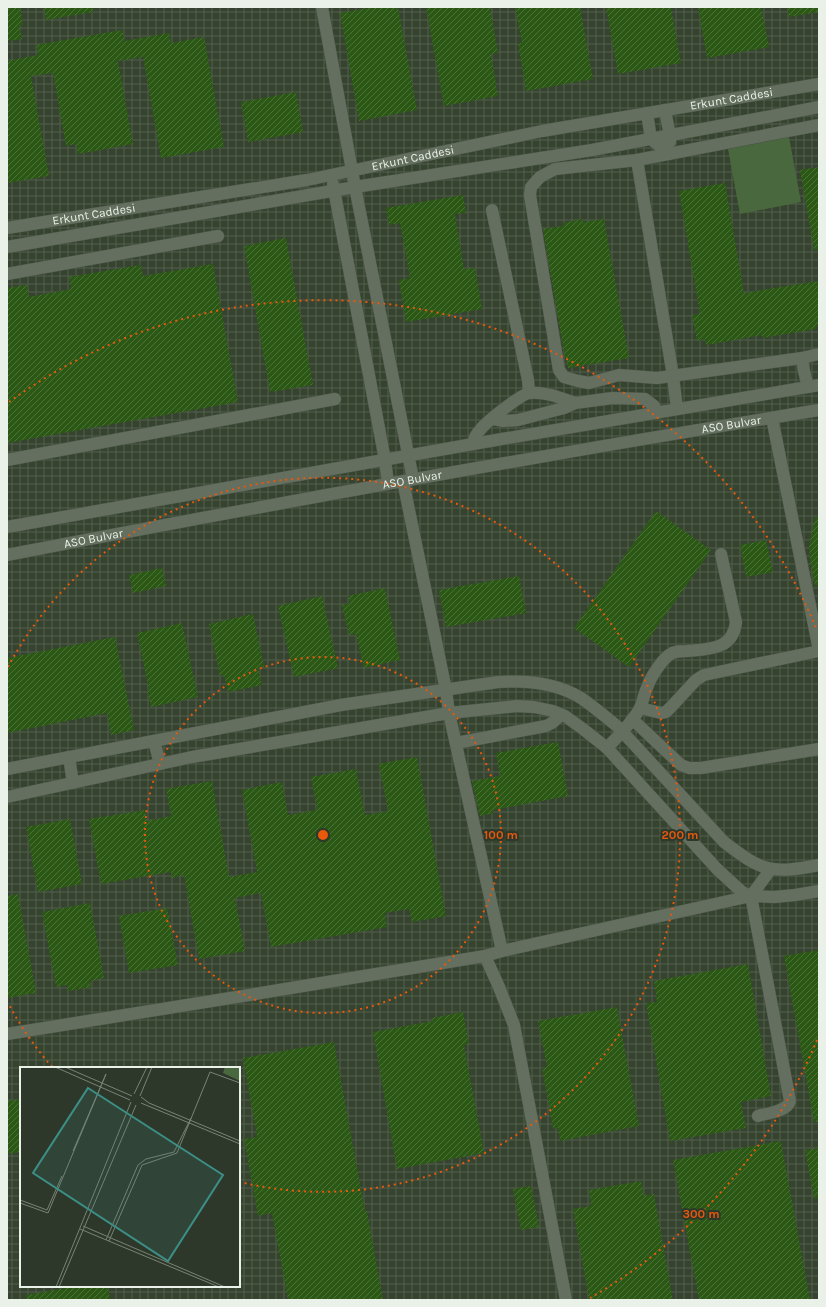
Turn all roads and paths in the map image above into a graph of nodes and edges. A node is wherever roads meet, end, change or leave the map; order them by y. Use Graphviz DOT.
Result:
graph roads {
  1 [pos="322,7"];
  2 [pos="819,84"];
  3 [pos="819,108"];
  4 [pos="665,110"];
  5 [pos="647,113"];
  6 [pos="819,124"];
  7 [pos="670,136"];
  8 [pos="651,139"];
  9 [pos="670,154"];
  10 [pos="637,160"];
  11 [pos="352,170"];
  12 [pos="332,175"];
  13 [pos="355,187"];
  14 [pos="334,191"];
  15 [pos="492,210"];
  16 [pos="7,228"];
  17 [pos="218,236"];
  18 [pos="7,247"];
  19 [pos="7,274"];
  20 [pos="819,354"];
  21 [pos="802,358"];
  22 [pos="673,376"];
  23 [pos="814,386"];
  24 [pos="528,393"];
  25 [pos="335,398"];
  26 [pos="575,403"];
  27 [pos="677,409"];
  28 [pos="819,410"];
  29 [pos="656,412"];
  30 [pos="772,418"];
  31 [pos="493,419"];
  32 [pos="473,444"];
  33 [pos="408,456"];
  34 [pos="7,460"];
  35 [pos="385,460"];
  36 [pos="408,480"];
  37 [pos="388,484"];
  38 [pos="7,527"];
  39 [pos="721,554"];
  40 [pos="7,555"];
  41 [pos="819,651"];
  42 [pos="446,690"];
  43 [pos="640,708"];
  44 [pos="449,712"];
  45 [pos="561,714"];
  46 [pos="632,719"];
  47 [pos="622,732"];
  48 [pos="154,741"];
  49 [pos="456,743"];
  50 [pos="607,748"];
  51 [pos="819,749"];
  52 [pos="69,757"];
  53 [pos="160,764"];
  54 [pos="7,769"];
  55 [pos="73,783"];
  56 [pos="7,797"];
  57 [pos="819,865"];
  58 [pos="771,869"];
  59 [pos="819,890"];
  60 [pos="751,896"];
  61 [pos="502,951"];
  62 [pos="485,956"];
  63 [pos="7,1034"];
  64 [pos="758,1116"];
  65 [pos="566,1300"];
  1 -- 11 [label="street"];
  2 -- 4 [label="street, Erkunt Caddesi"];
  3 -- 7 [label="street"];
  4 -- 5 [label="street, Erkunt Caddesi"];
  4 -- 7 [label="street"];
  5 -- 8 [label="street"];
  5 -- 11 [label="street, Erkunt Caddesi"];
  6 -- 9 [label="street"];
  7 -- 8 [label="street"];
  7 -- 9 [label="street"];
  8 -- 9 [label="street"];
  8 -- 13 [label="street"];
  9 -- 10 [label="street"];
  10 -- 22 [label="street"];
  10 -- 22 [label="street"];
  11 -- 12 [label="street, Erkunt Caddesi"];
  11 -- 13 [label="street"];
  12 -- 14 [label="street"];
  12 -- 16 [label="street, Erkunt Caddesi"];
  13 -- 14 [label="street"];
  13 -- 33 [label="street"];
  14 -- 18 [label="street"];
  14 -- 35 [label="street"];
  15 -- 24 [label="street"];
  17 -- 19 [label="street"];
  20 -- 21 [label="street"];
  21 -- 22 [label="street"];
  21 -- 23 [label="street"];
  22 -- 27 [label="street"];
  23 -- 27 [label="street, ASO Bulvar"];
  24 -- 26 [label="street"];
  24 -- 31 [label="street"];
  25 -- 34 [label="street"];
  26 -- 29 [label="street"];
  26 -- 31 [label="street"];
  27 -- 29 [label="street, ASO Bulvar"];
  28 -- 30 [label="street, ASO Bulvar"];
  29 -- 32 [label="street, ASO Bulvar"];
  30 -- 36 [label="street, ASO Bulvar"];
  30 -- 41 [label="street"];
  31 -- 32 [label="street"];
  32 -- 33 [label="street, ASO Bulvar"];
  33 -- 35 [label="street, ASO Bulvar"];
  33 -- 36 [label="street"];
  35 -- 37 [label="street"];
  35 -- 38 [label="street, ASO Bulvar"];
  36 -- 37 [label="street, ASO Bulvar"];
  36 -- 42 [label="street"];
  37 -- 40 [label="street, ASO Bulvar"];
  39 -- 43 [label="street"];
  41 -- 43 [label="street"];
  42 -- 44 [label="street"];
  42 -- 47 [label="street"];
  42 -- 48 [label="street"];
  43 -- 46 [label="street"];
  44 -- 45 [label="street"];
  44 -- 49 [label="street"];
  44 -- 53 [label="street"];
  45 -- 49 [label="street"];
  45 -- 50 [label="street"];
  46 -- 47 [label="street"];
  46 -- 51 [label="street"];
  47 -- 50 [label="street"];
  47 -- 58 [label="street"];
  48 -- 52 [label="street"];
  48 -- 53 [label="street"];
  49 -- 61 [label="street"];
  50 -- 60 [label="street"];
  52 -- 54 [label="street"];
  52 -- 55 [label="street"];
  53 -- 55 [label="street"];
  55 -- 56 [label="street"];
  57 -- 58 [label="street"];
  58 -- 60 [label="street"];
  59 -- 60 [label="street"];
  60 -- 61 [label="street"];
  60 -- 64 [label="street"];
  61 -- 62 [label="street"];
  62 -- 63 [label="street"];
  62 -- 65 [label="street"];
}
